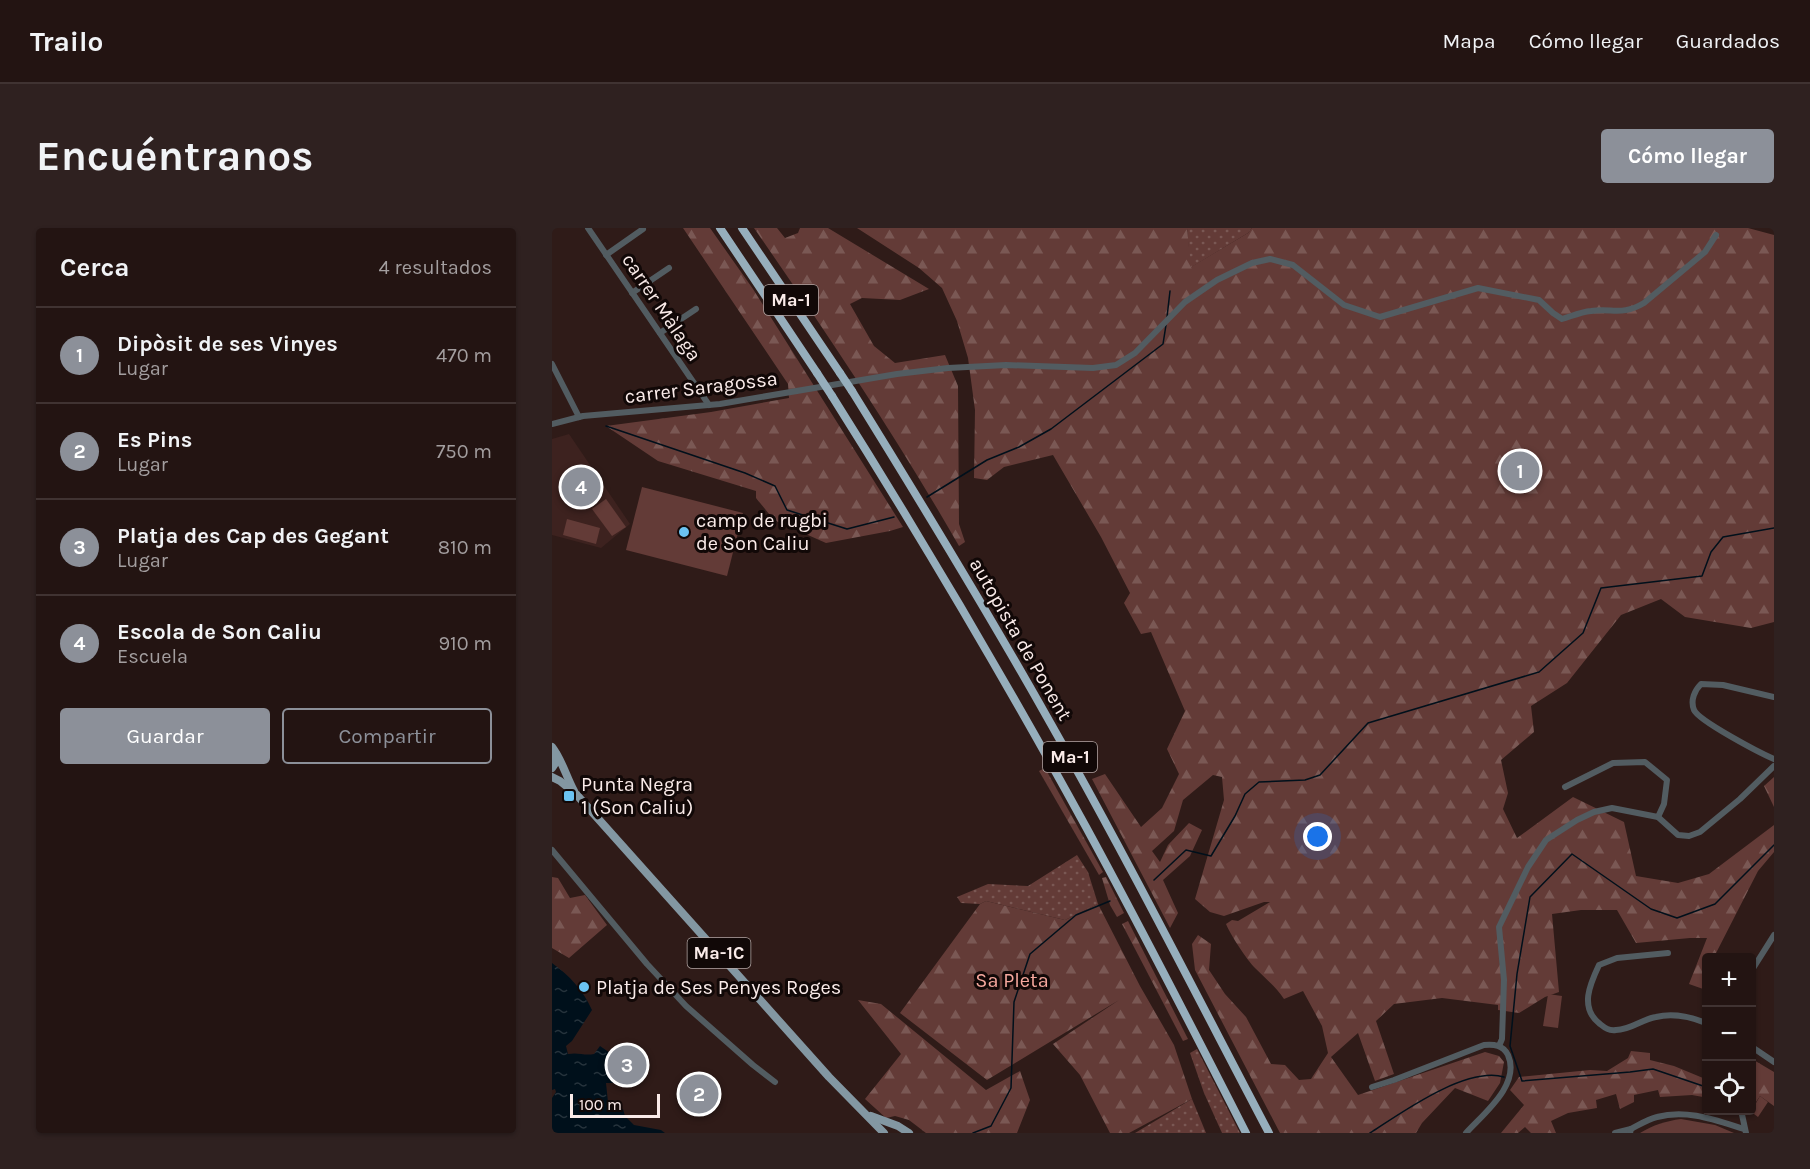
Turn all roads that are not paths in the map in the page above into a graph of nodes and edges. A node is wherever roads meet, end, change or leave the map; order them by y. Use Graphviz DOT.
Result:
graph roads {
  1 [pos="588,228"];
  2 [pos="720,228"];
  3 [pos="742,228"];
  4 [pos="643,229"];
  5 [pos="1716,236"];
  6 [pos="606,255"];
  7 [pos="669,268"];
  8 [pos="632,293"];
  9 [pos="696,309"];
  10 [pos="660,333"];
  11 [pos="552,364"];
  12 [pos="709,405"];
  13 [pos="579,417"];
  14 [pos="552,424"];
  15 [pos="1774,698"];
  16 [pos="554,750"];
  17 [pos="1774,759"];
  18 [pos="1774,766"];
  19 [pos="552,768"];
  20 [pos="552,777"];
  21 [pos="1565,787"];
  22 [pos="576,794"];
  23 [pos="1658,817"];
  24 [pos="552,850"];
  25 [pos="1774,935"];
  26 [pos="1668,953"];
  27 [pos="1756,964"];
  28 [pos="1702,1021"];
  29 [pos="1498,1046"];
  30 [pos="1756,1050"];
  31 [pos="1774,1062"];
  32 [pos="775,1082"];
  33 [pos="1372,1087"];
  34 [pos="862,1111"];
  35 [pos="1742,1115"];
  36 [pos="1630,1131"];
  37 [pos="1745,1131"];
  38 [pos="884,1133"];
  39 [pos="909,1133"];
  40 [pos="1246,1133"];
  41 [pos="1269,1133"];
  42 [pos="1466,1133"];
  43 [pos="1615,1133"];
  1 -- 6 [label="street, carrer Màlaga"];
  2 -- 40 [label="highway, autopista de Ponent / Ma-1, bridge"];
  3 -- 41 [label="highway, autopista de Ponent / Ma-1, bridge"];
  4 -- 6 [label="street"];
  5 -- 12 [label="street, carrer Saragossa"];
  6 -- 8 [label="street, carrer Màlaga"];
  7 -- 8 [label="street"];
  8 -- 10 [label="street, carrer Màlaga"];
  9 -- 10 [label="street"];
  10 -- 12 [label="street, carrer Màlaga"];
  11 -- 13 [label="street"];
  12 -- 13 [label="street, carrer Saragossa"];
  13 -- 14 [label="street, carrer Saragossa"];
  15 -- 17 [label="street"];
  16 -- 19 [label="main road, Ma-1C"];
  16 -- 22 [label="main road, Ma-1C"];
  18 -- 23 [label="street"];
  20 -- 22 [label="main road, Ma-1C"];
  21 -- 23 [label="street"];
  22 -- 34 [label="main road, Ma-1C"];
  23 -- 29 [label="street"];
  24 -- 32 [label="street"];
  25 -- 27 [label="street"];
  26 -- 28 [label="street"];
  29 -- 33 [label="street"];
  29 -- 42 [label="street"];
  30 -- 31 [label="street"];
  34 -- 38 [label="main road, Ma-1C"];
  34 -- 39 [label="main road, Ma-1C"];
  35 -- 37 [label="street"];
  36 -- 37 [label="street"];
  36 -- 43 [label="street"];
}
